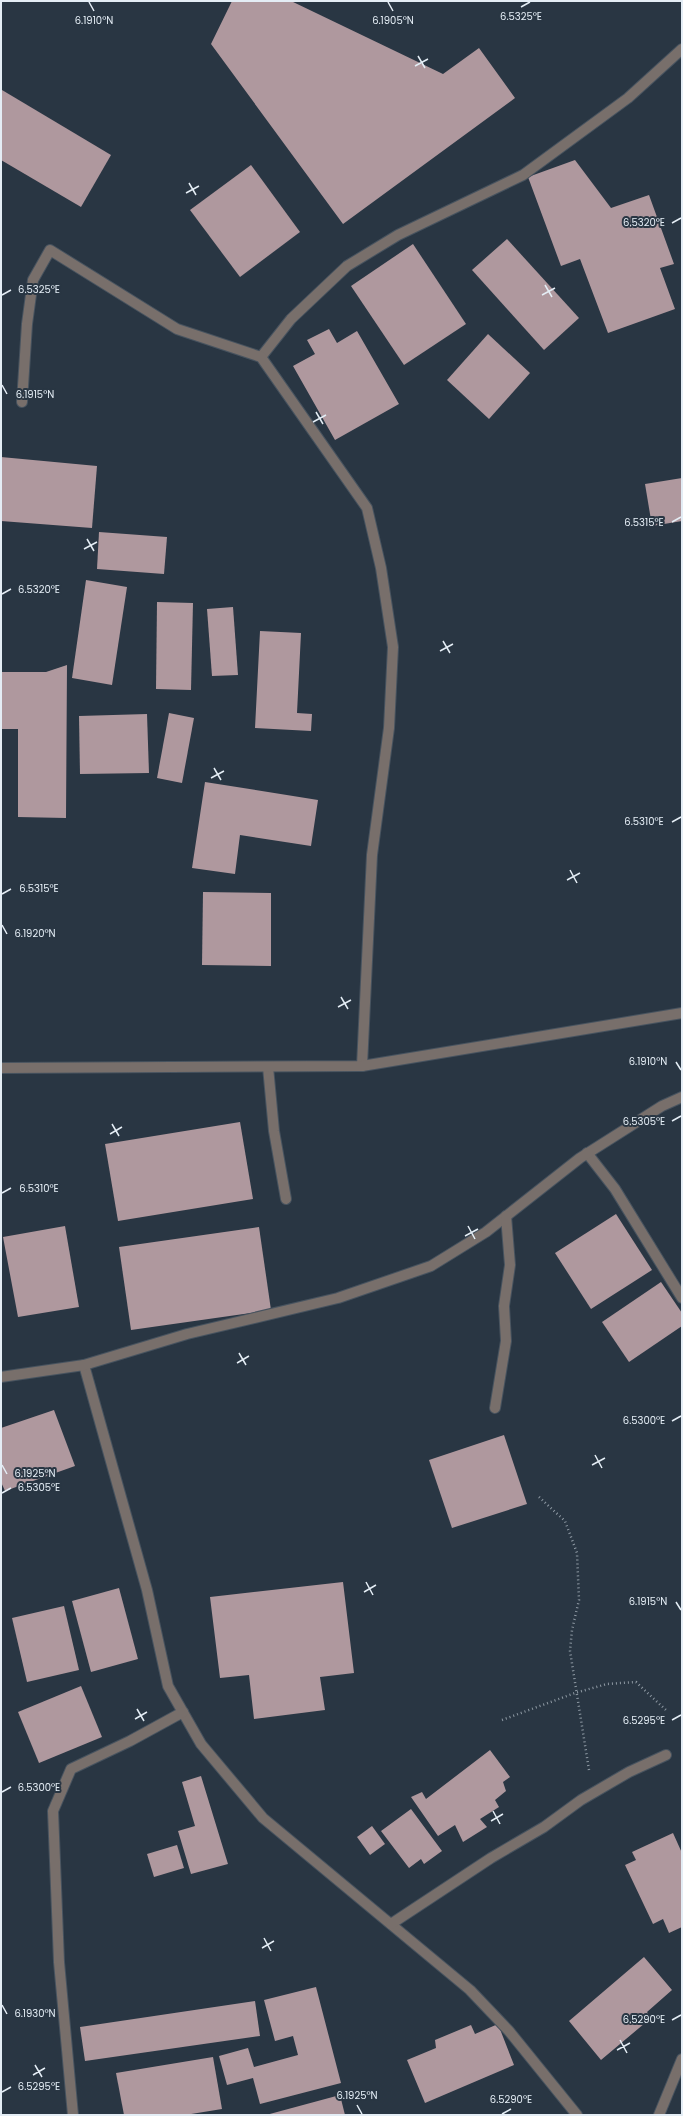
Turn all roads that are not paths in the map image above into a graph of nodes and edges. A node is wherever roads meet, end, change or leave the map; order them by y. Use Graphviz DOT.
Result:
graph roads {
  1 [pos="682,48"];
  2 [pos="261,357"];
  3 [pos="22,402"];
  4 [pos="682,1012"];
  5 [pos="362,1066"];
  6 [pos="268,1067"];
  7 [pos="1,1068"];
  8 [pos="682,1097"];
  9 [pos="587,1154"];
  10 [pos="286,1200"];
  11 [pos="506,1216"];
  12 [pos="682,1298"];
  13 [pos="84,1365"];
  14 [pos="1,1377"];
  15 [pos="495,1408"];
  16 [pos="183,1712"];
  17 [pos="666,1754"];
  18 [pos="391,1924"];
  19 [pos="682,2059"];
  20 [pos="73,2115"];
  21 [pos="578,2115"];
  22 [pos="659,2115"];
  1 -- 2 [label="street"];
  2 -- 3 [label="street"];
  2 -- 5 [label="street"];
  4 -- 5 [label="street"];
  5 -- 6 [label="street"];
  6 -- 7 [label="street"];
  6 -- 10 [label="street"];
  8 -- 9 [label="street"];
  9 -- 11 [label="street"];
  9 -- 12 [label="street"];
  11 -- 13 [label="street"];
  11 -- 15 [label="street"];
  13 -- 14 [label="street"];
  13 -- 16 [label="street"];
  16 -- 18 [label="street"];
  16 -- 20 [label="street"];
  17 -- 18 [label="street"];
  18 -- 21 [label="street"];
  19 -- 22 [label="street"];
}
